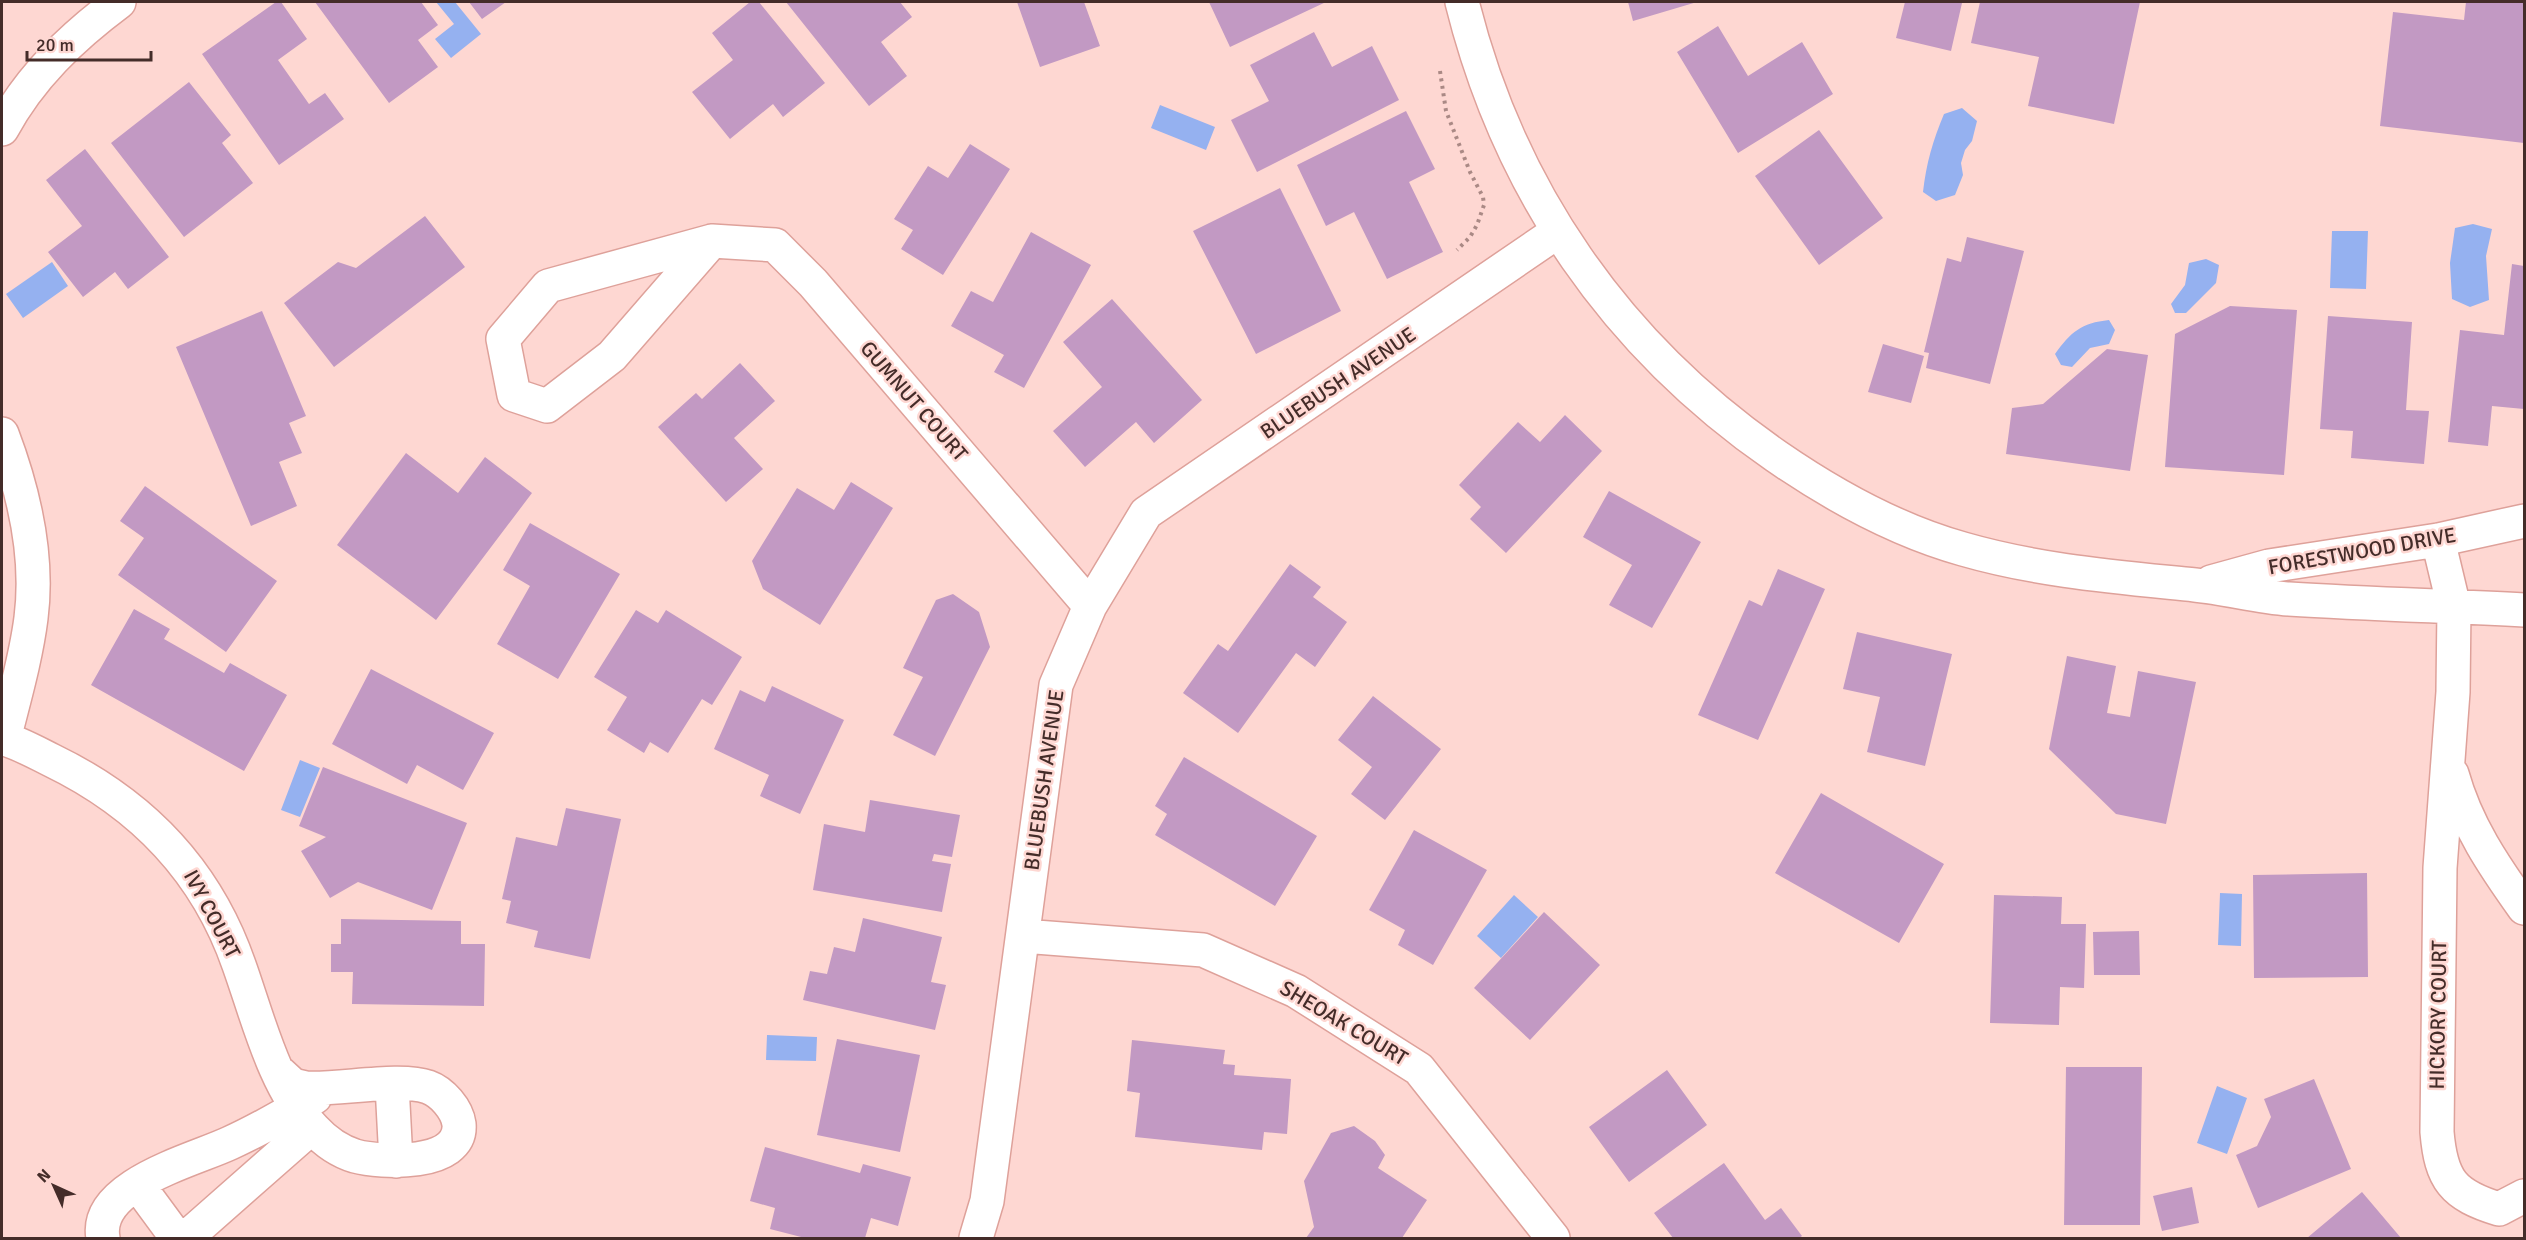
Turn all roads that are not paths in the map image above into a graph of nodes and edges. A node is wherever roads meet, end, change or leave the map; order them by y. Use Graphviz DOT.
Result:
graph roads {
  1 [pos="119,2"];
  2 [pos="1462,2"];
  3 [pos="2,129"];
  4 [pos="1557,232"];
  5 [pos="712,242"];
  6 [pos="2,434"];
  7 [pos="2524,521"];
  8 [pos="2438,540"];
  9 [pos="2201,585"];
  10 [pos="1090,606"];
  11 [pos="2454,607"];
  12 [pos="2524,610"];
  13 [pos="3,738"];
  14 [pos="2449,761"];
  15 [pos="2524,908"];
  16 [pos="1023,936"];
  17 [pos="280,1073"];
  18 [pos="392,1085"];
  19 [pos="334,1088"];
  20 [pos="305,1117"];
  21 [pos="396,1161"];
  22 [pos="138,1185"];
  23 [pos="2524,1196"];
  24 [pos="104,1239"];
  25 [pos="177,1239"];
  26 [pos="186,1239"];
  27 [pos="976,1239"];
  28 [pos="1553,1239"];
  1 -- 3 [label="street"];
  2 -- 4 [label="street, FORESTWOOD DRIVE"];
  4 -- 9 [label="street, FORESTWOOD DRIVE"];
  4 -- 10 [label="street, BLUEBUSH AVENUE"];
  5 -- 5 [label="street, GUMNUT COURT"];
  5 -- 10 [label="street, GUMNUT COURT"];
  6 -- 13 [label="street"];
  7 -- 8 [label="street, FORESTWOOD DRIVE"];
  8 -- 9 [label="street, FORESTWOOD DRIVE"];
  8 -- 11 [label="street, HICKORY COURT"];
  9 -- 11 [label="street, FORESTWOOD DRIVE"];
  10 -- 16 [label="street, BLUEBUSH AVENUE"];
  11 -- 12 [label="street, FORESTWOOD DRIVE"];
  11 -- 14 [label="street, HICKORY COURT"];
  13 -- 17 [label="street, IVY COURT"];
  14 -- 15 [label="street, HICKORY COURT"];
  14 -- 23 [label="street, HICKORY COURT"];
  16 -- 27 [label="street, BLUEBUSH AVENUE"];
  16 -- 28 [label="street, SHEOAK COURT"];
  17 -- 19 [label="street, IVY COURT"];
  17 -- 20 [label="street, IVY COURT"];
  18 -- 19 [label="street, IVY COURT"];
  18 -- 21 [label="street"];
  18 -- 21 [label="street, IVY COURT"];
  19 -- 20 [label="street"];
  20 -- 21 [label="street, IVY COURT"];
  20 -- 22 [label="street"];
  20 -- 26 [label="street"];
  22 -- 24 [label="street"];
  22 -- 25 [label="street"];
}
